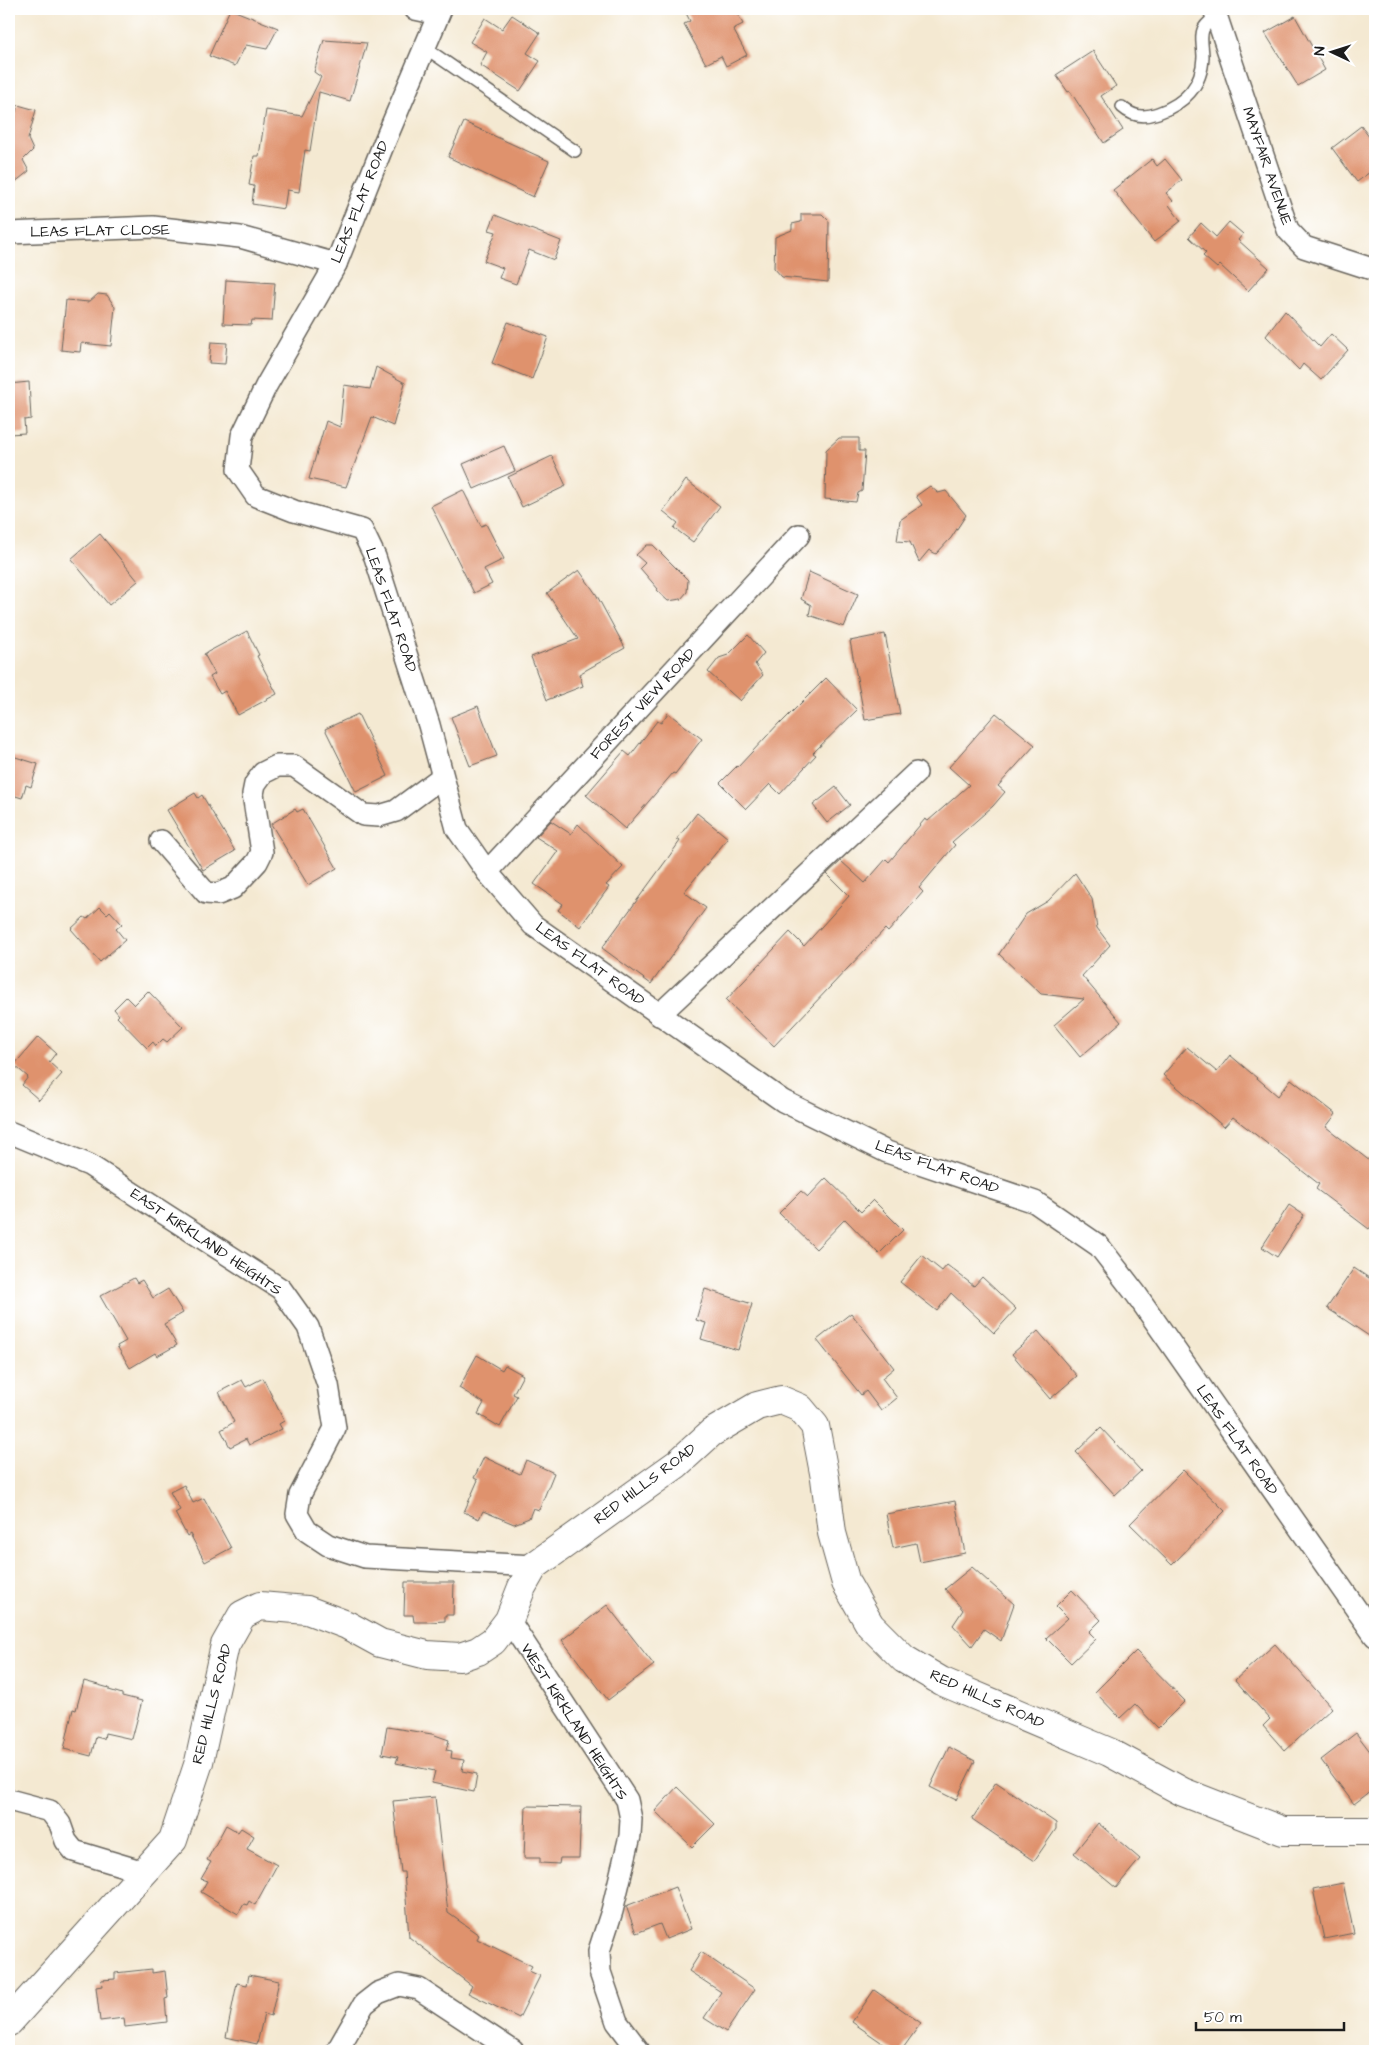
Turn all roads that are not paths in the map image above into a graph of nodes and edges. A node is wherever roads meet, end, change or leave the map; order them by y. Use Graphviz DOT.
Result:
graph roads {
  1 [pos="415,9"];
  2 [pos="439,11"];
  3 [pos="1215,12"];
  4 [pos="424,47"];
  5 [pos="1122,107"];
  6 [pos="575,151"];
  7 [pos="9,232"];
  8 [pos="336,264"];
  9 [pos="1375,270"];
  10 [pos="799,535"];
  11 [pos="916,773"];
  12 [pos="442,777"];
  13 [pos="161,841"];
  14 [pos="487,872"];
  15 [pos="660,1015"];
  16 [pos="9,1132"];
  17 [pos="534,1566"];
  18 [pos="509,1620"];
  19 [pos="1375,1636"];
  20 [pos="9,1800"];
  21 [pos="1375,1832"];
  22 [pos="144,1872"];
  23 [pos="9,2022"];
  24 [pos="337,2051"];
  25 [pos="513,2051"];
  26 [pos="639,2051"];
  1 -- 2 [label="street"];
  2 -- 4 [label="street, LEAS FLAT ROAD"];
  3 -- 5 [label="lane"];
  3 -- 9 [label="street, MAYFAIR AVENUE"];
  4 -- 6 [label="lane"];
  4 -- 8 [label="street, LEAS FLAT ROAD"];
  7 -- 8 [label="street, LEAS FLAT CLOSE"];
  8 -- 12 [label="street, LEAS FLAT ROAD"];
  10 -- 14 [label="street, FOREST VIEW ROAD"];
  11 -- 15 [label="street"];
  12 -- 13 [label="street"];
  12 -- 14 [label="street, LEAS FLAT ROAD"];
  14 -- 15 [label="street, LEAS FLAT ROAD"];
  15 -- 19 [label="street, LEAS FLAT ROAD"];
  16 -- 17 [label="street, EAST KIRKLAND HEIGHTS"];
  17 -- 18 [label="main road, RED HILLS ROAD"];
  17 -- 21 [label="main road, RED HILLS ROAD"];
  18 -- 22 [label="main road, RED HILLS ROAD"];
  18 -- 26 [label="street, WEST KIRKLAND HEIGHTS"];
  20 -- 22 [label="street"];
  22 -- 23 [label="main road, RED HILLS ROAD"];
  24 -- 25 [label="street"];
}
